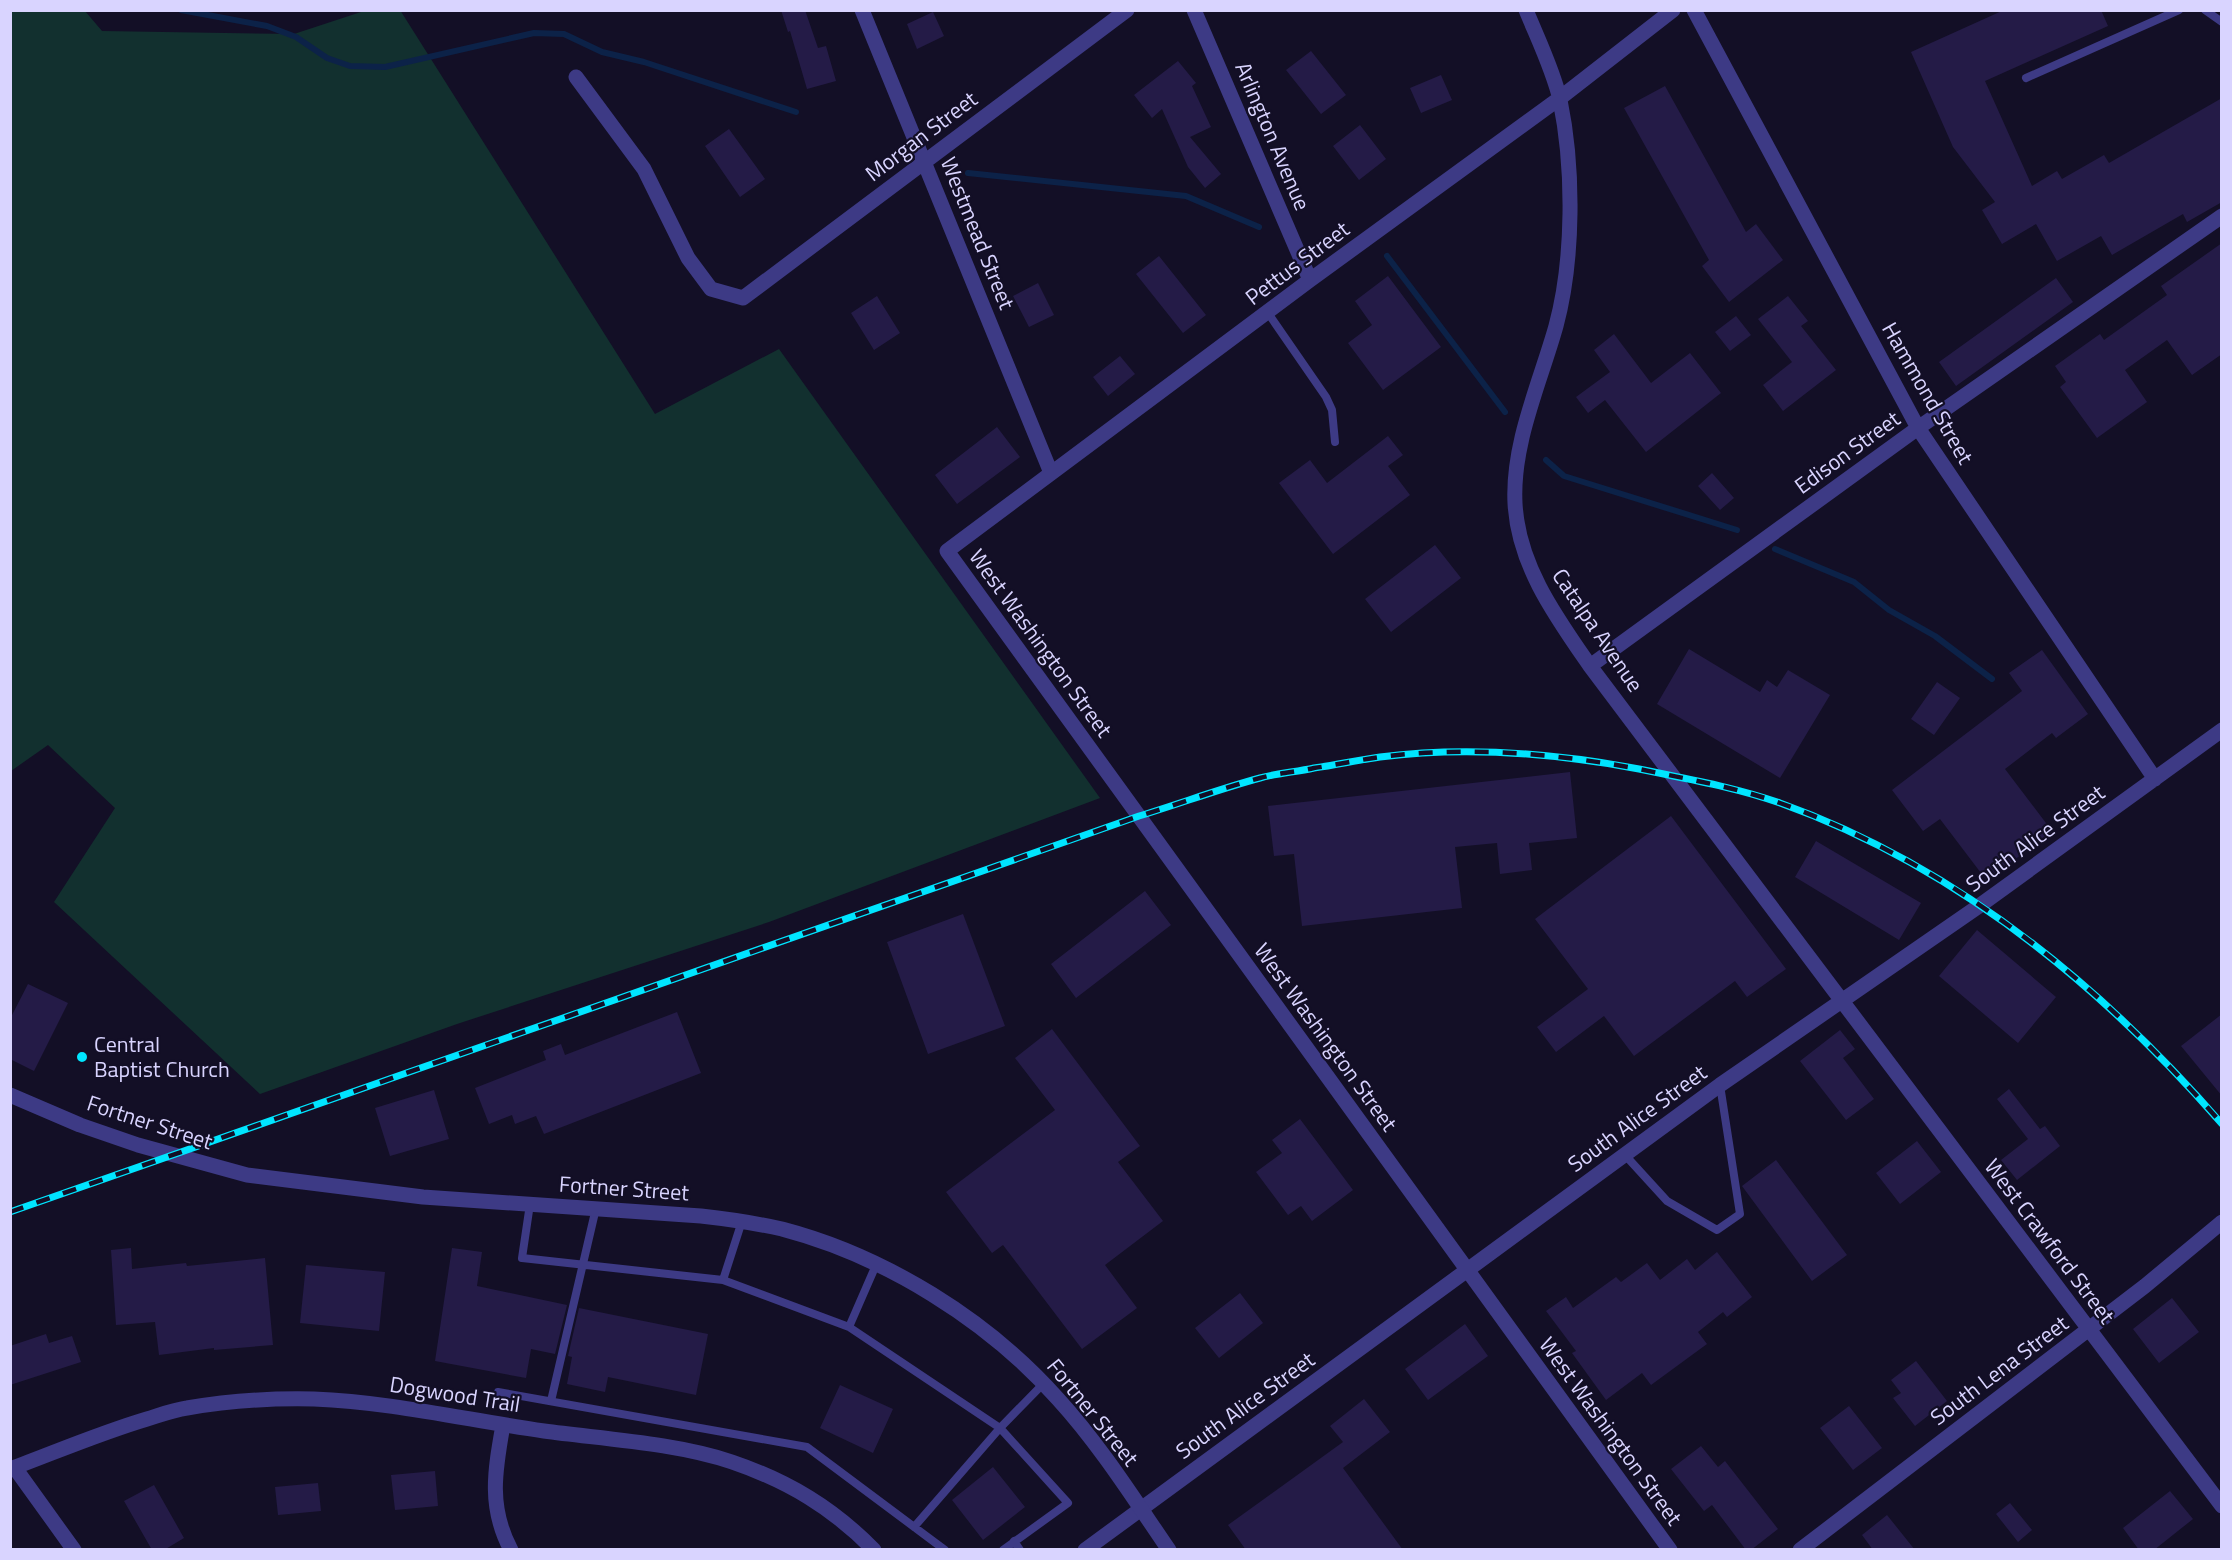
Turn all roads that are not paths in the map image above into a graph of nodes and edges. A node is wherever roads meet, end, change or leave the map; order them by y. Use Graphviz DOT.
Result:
graph roads {
  1 [pos="862,10"];
  2 [pos="1127,10"];
  3 [pos="1194,10"];
  4 [pos="1526,10"];
  5 [pos="1673,10"];
  6 [pos="1694,10"];
  7 [pos="2179,10"];
  8 [pos="2205,10"];
  9 [pos="2222,22"];
  10 [pos="576,77"];
  11 [pos="2026,78"];
  12 [pos="1560,98"];
  13 [pos="924,162"];
  14 [pos="2222,216"];
  15 [pos="1310,280"];
  16 [pos="1268,314"];
  17 [pos="1918,428"];
  18 [pos="1335,442"];
  19 [pos="1051,473"];
  20 [pos="947,551"];
  21 [pos="1590,666"];
  22 [pos="2222,730"];
  23 [pos="2155,779"];
  24 [pos="1843,1001"];
  25 [pos="1720,1085"];
  26 [pos="10,1095"];
  27 [pos="1625,1155"];
  28 [pos="530,1204"];
  29 [pos="596,1208"];
  30 [pos="742,1221"];
  31 [pos="2222,1222"];
  32 [pos="583,1264"];
  33 [pos="876,1265"];
  34 [pos="1466,1270"];
  35 [pos="723,1280"];
  36 [pos="849,1328"];
  37 [pos="2089,1330"];
  38 [pos="1044,1383"];
  39 [pos="498,1392"];
  40 [pos="551,1401"];
  41 [pos="502,1425"];
  42 [pos="1000,1428"];
  43 [pos="13,1469"];
  44 [pos="2222,1506"];
  45 [pos="1141,1509"];
  46 [pos="914,1527"];
  47 [pos="1014,1541"];
  48 [pos="74,1550"];
  49 [pos="511,1550"];
  50 [pos="874,1550"];
  51 [pos="945,1550"];
  52 [pos="1003,1550"];
  53 [pos="1020,1550"];
  54 [pos="1085,1550"];
  55 [pos="1169,1550"];
  56 [pos="1670,1550"];
  57 [pos="1800,1550"];
  1 -- 13 [label="street, Westmead Street"];
  2 -- 13 [label="street, Morgan Street"];
  3 -- 15 [label="street, Arlington Avenue"];
  4 -- 12 [label="street, Catalpa Avenue"];
  5 -- 12 [label="street, Pettus Street"];
  6 -- 17 [label="street, Hammond Street"];
  7 -- 11 [label="lane"];
  8 -- 9 [label="lane"];
  10 -- 13 [label="street, Morgan Street"];
  12 -- 15 [label="street, Pettus Street"];
  12 -- 21 [label="street, Catalpa Avenue"];
  13 -- 19 [label="street, Westmead Street"];
  14 -- 17 [label="street, Edison Street"];
  15 -- 16 [label="street, Pettus Street"];
  16 -- 18 [label="lane"];
  16 -- 19 [label="street, Pettus Street"];
  17 -- 21 [label="street, Edison Street"];
  17 -- 23 [label="street, Hammond Street"];
  19 -- 20 [label="street, Pettus Street"];
  20 -- 34 [label="street, West Washington Street"];
  21 -- 24 [label="street, Catalpa Avenue"];
  22 -- 23 [label="street, South Alice Street"];
  23 -- 24 [label="street, South Alice Street"];
  24 -- 25 [label="street, South Alice Street"];
  24 -- 37 [label="street, West Crawford Street"];
  25 -- 27 [label="street, South Alice Street"];
  25 -- 27 [label="lane"];
  26 -- 28 [label="street, Fortner Street"];
  27 -- 34 [label="street, South Alice Street"];
  28 -- 29 [label="street, Fortner Street"];
  28 -- 32 [label="lane"];
  29 -- 30 [label="street, Fortner Street"];
  29 -- 32 [label="lane"];
  30 -- 33 [label="street, Fortner Street"];
  30 -- 35 [label="lane"];
  31 -- 37 [label="street, South Lena Street"];
  32 -- 35 [label="lane"];
  32 -- 40 [label="lane"];
  33 -- 36 [label="lane"];
  33 -- 38 [label="street, Fortner Street"];
  34 -- 45 [label="street, South Alice Street"];
  34 -- 56 [label="street, West Washington Street"];
  35 -- 36 [label="lane"];
  36 -- 42 [label="lane"];
  37 -- 44 [label="street, West Crawford Street"];
  37 -- 57 [label="street, South Lena Street"];
  38 -- 42 [label="lane"];
  38 -- 45 [label="street, Fortner Street"];
  39 -- 40 [label="lane"];
  40 -- 46 [label="lane"];
  41 -- 43 [label="street, Dogwood Trail"];
  41 -- 49 [label="street"];
  41 -- 50 [label="street, Dogwood Trail"];
  42 -- 46 [label="lane"];
  42 -- 47 [label="lane"];
  43 -- 48 [label="street"];
  45 -- 54 [label="street, South Alice Street"];
  45 -- 55 [label="street, Fortner Street"];
  46 -- 51 [label="lane"];
  47 -- 52 [label="lane"];
  47 -- 53 [label="lane"];
}
